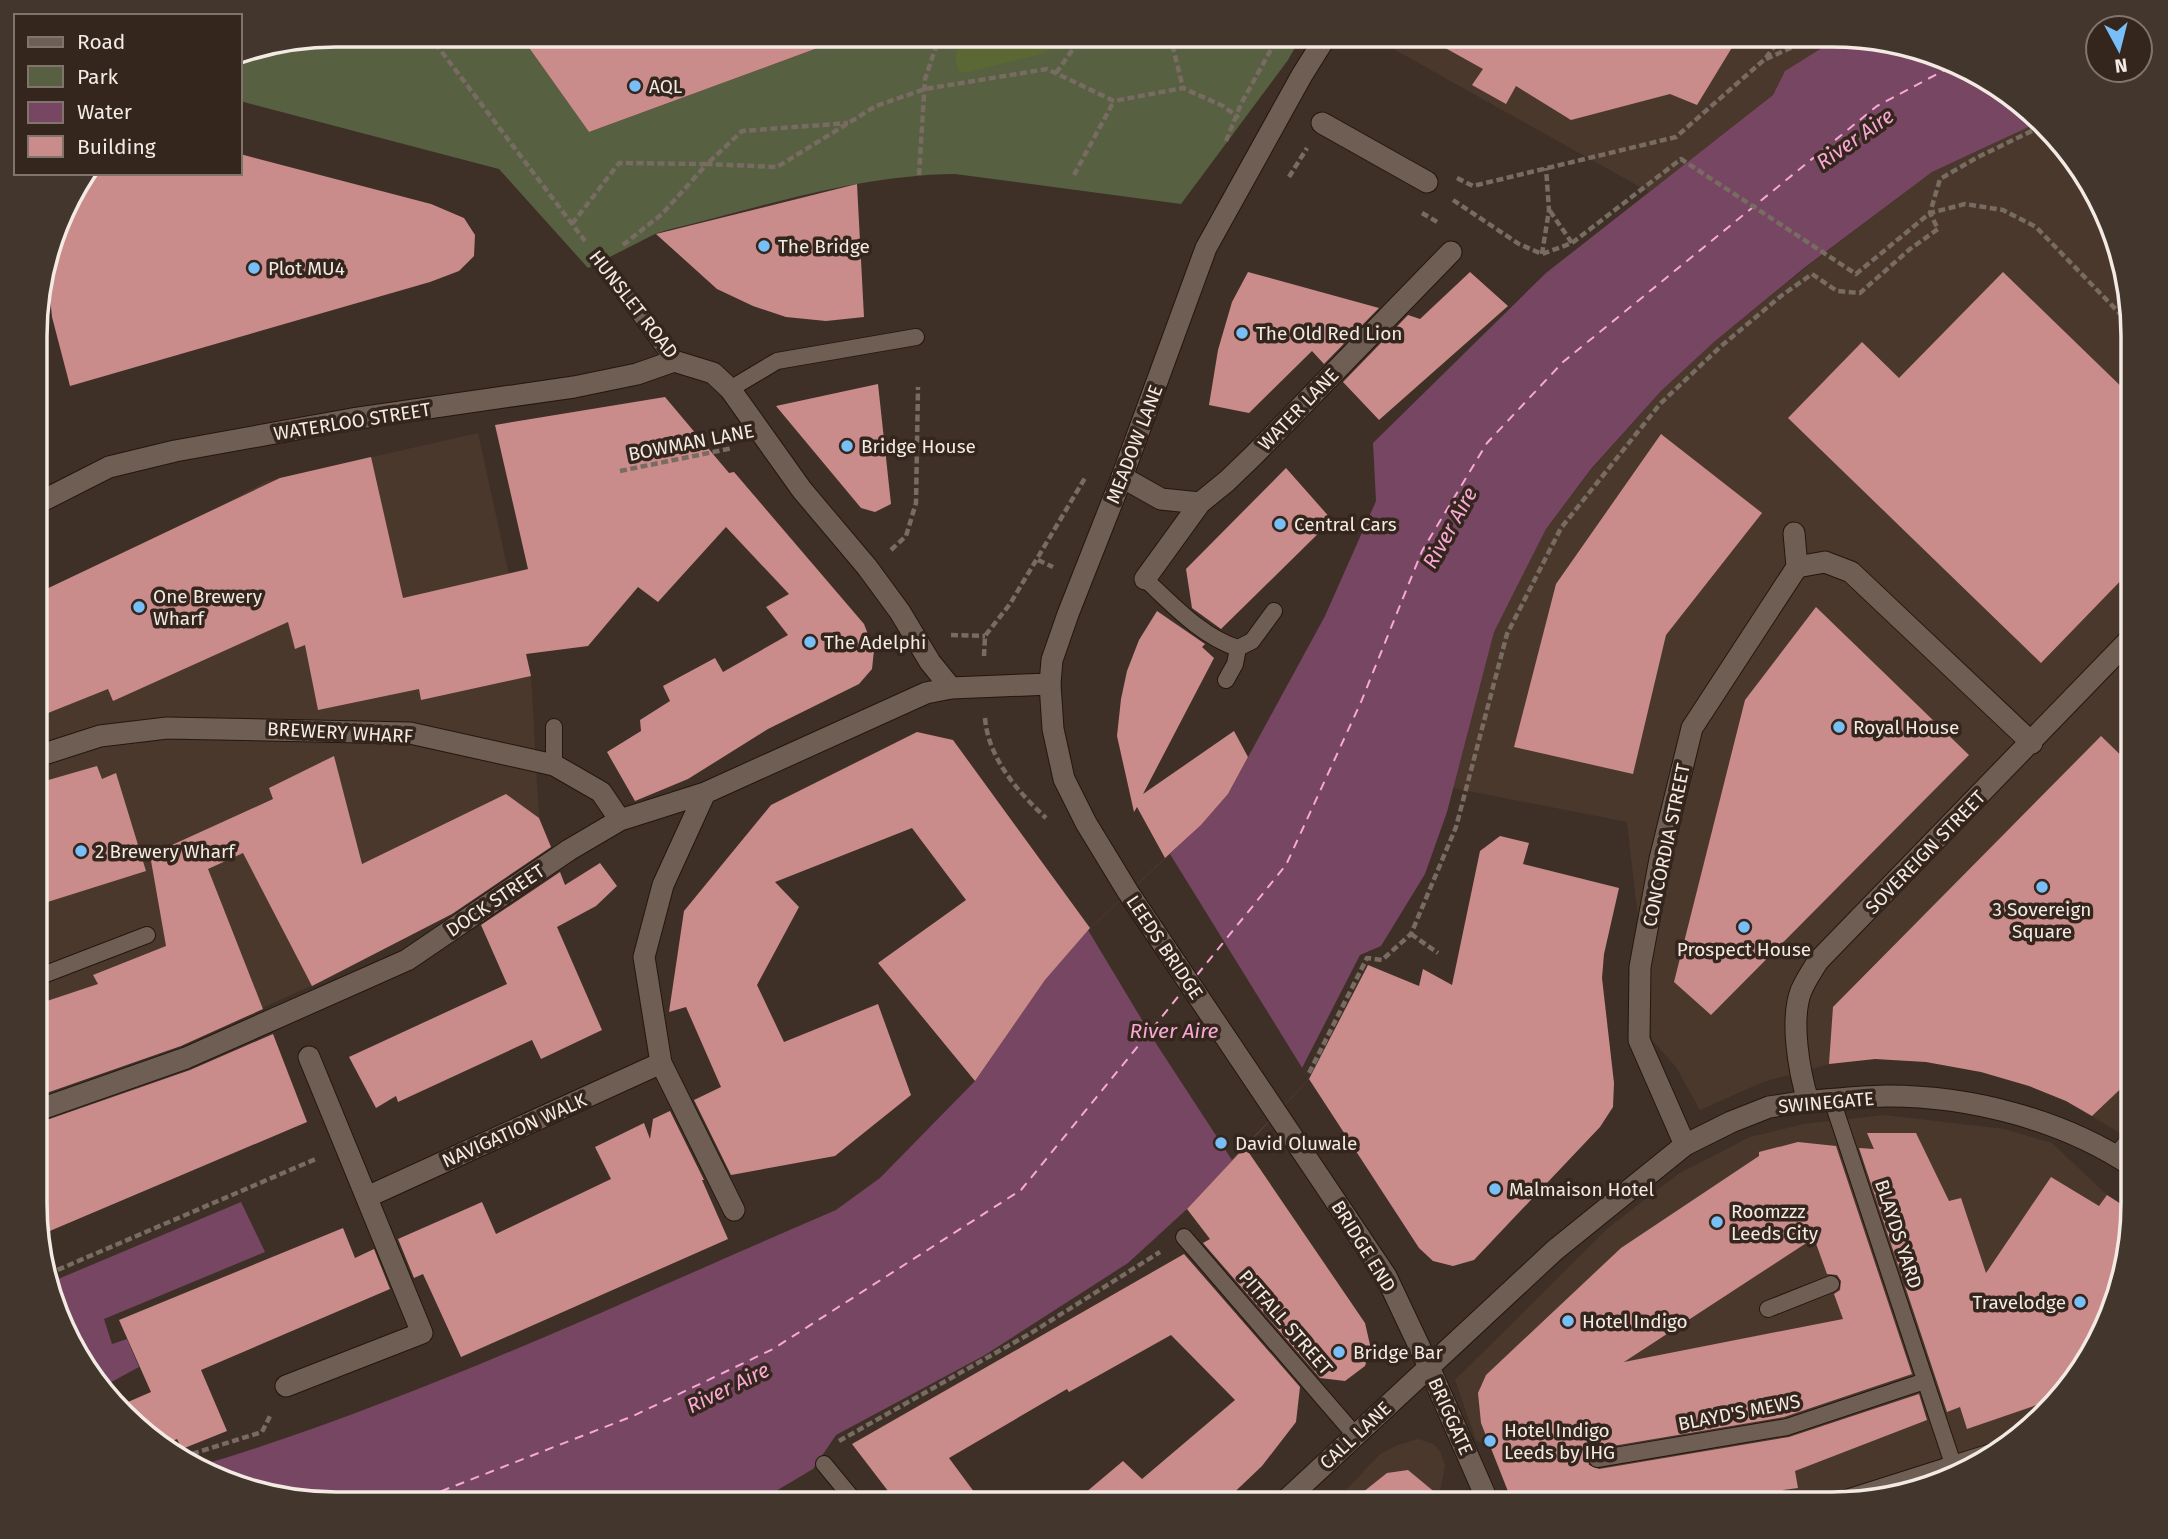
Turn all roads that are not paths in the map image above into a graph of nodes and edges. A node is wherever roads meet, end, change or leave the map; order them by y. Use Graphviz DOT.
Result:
graph roads {
  1 [pos="1320,47"];
  2 [pos="1322,123"];
  3 [pos="1427,182"];
  4 [pos="1451,252"];
  5 [pos="602,262"];
  6 [pos="916,337"];
  7 [pos="674,361"];
  8 [pos="730,389"];
  9 [pos="1122,477"];
  10 [pos="47,498"];
  11 [pos="1200,503"];
  12 [pos="1794,533"];
  13 [pos="1797,567"];
  14 [pos="1145,579"];
  15 [pos="1274,611"];
  16 [pos="1238,648"];
  17 [pos="2121,649"];
  18 [pos="1226,680"];
  19 [pos="1050,684"];
  20 [pos="951,688"];
  21 [pos="554,727"];
  22 [pos="2032,743"];
  23 [pos="47,753"];
  24 [pos="554,765"];
  25 [pos="705,793"];
  26 [pos="620,820"];
  27 [pos="1114,868"];
  28 [pos="147,934"];
  29 [pos="47,973"];
  30 [pos="309,1057"];
  31 [pos="661,1063"];
  32 [pos="1832,1100"];
  33 [pos="1808,1101"];
  34 [pos="47,1107"];
  35 [pos="1287,1131"];
  36 [pos="1685,1145"];
  37 [pos="2121,1159"];
  38 [pos="367,1196"];
  39 [pos="734,1210"];
  40 [pos="1184,1237"];
  41 [pos="1831,1284"];
  42 [pos="1768,1309"];
  43 [pos="1429,1367"];
  44 [pos="1925,1381"];
  45 [pos="286,1386"];
  46 [pos="1355,1435"];
  47 [pos="1597,1459"];
  48 [pos="1961,1462"];
  49 [pos="824,1464"];
  50 [pos="1953,1464"];
  51 [pos="1879,1488"];
  52 [pos="845,1492"];
  53 [pos="1295,1492"];
  54 [pos="1484,1492"];
  1 -- 9 [label="street, MEADOW LANE"];
  2 -- 3 [label="street"];
  4 -- 11 [label="street, WATER LANE"];
  5 -- 7 [label="lane, HUNSLET ROAD"];
  6 -- 8 [label="lane"];
  7 -- 8 [label="street, HUNSLET ROAD"];
  7 -- 10 [label="street, WATERLOO STREET"];
  8 -- 20 [label="street, HUNSLET ROAD"];
  9 -- 11 [label="street"];
  9 -- 19 [label="street, MEADOW LANE"];
  11 -- 14 [label="street"];
  12 -- 13 [label="street"];
  13 -- 22 [label="street"];
  13 -- 36 [label="street, CONCORDIA STREET"];
  14 -- 16 [label="lane"];
  15 -- 16 [label="lane"];
  16 -- 18 [label="lane"];
  17 -- 22 [label="street, SOVEREIGN STREET"];
  19 -- 20 [label="street, DOCK STREET"];
  19 -- 27 [label="street, MEADOW LANE"];
  20 -- 25 [label="street, DOCK STREET"];
  21 -- 24 [label="lane"];
  22 -- 33 [label="street, SOVEREIGN STREET"];
  23 -- 24 [label="street, BREWERY WHARF"];
  24 -- 26 [label="street, BREWERY WHARF"];
  25 -- 26 [label="street, DOCK STREET"];
  25 -- 31 [label="street"];
  26 -- 34 [label="street, DOCK STREET"];
  27 -- 35 [label="street, LEEDS BRIDGE"];
  28 -- 29 [label="lane"];
  30 -- 38 [label="street"];
  31 -- 38 [label="street, NAVIGATION WALK"];
  31 -- 39 [label="street"];
  32 -- 33 [label="street, SWINEGATE"];
  32 -- 37 [label="street, SWINEGATE"];
  32 -- 44 [label="lane, BLAYDS YARD"];
  33 -- 36 [label="street, SWINEGATE"];
  35 -- 43 [label="street, BRIDGE END"];
  36 -- 43 [label="street, SWINEGATE"];
  38 -- 45 [label="street"];
  40 -- 46 [label="lane, PITFALL STREET"];
  41 -- 42 [label="lane"];
  43 -- 46 [label="street, CALL LANE"];
  43 -- 54 [label="street, BRIGGATE"];
  44 -- 47 [label="lane, BLAYD'S MEWS"];
  44 -- 50 [label="lane, BLAYDS YARD"];
  46 -- 53 [label="street, CALL LANE"];
  48 -- 50 [label="lane"];
  49 -- 52 [label="lane"];
  50 -- 51 [label="lane"];
}
